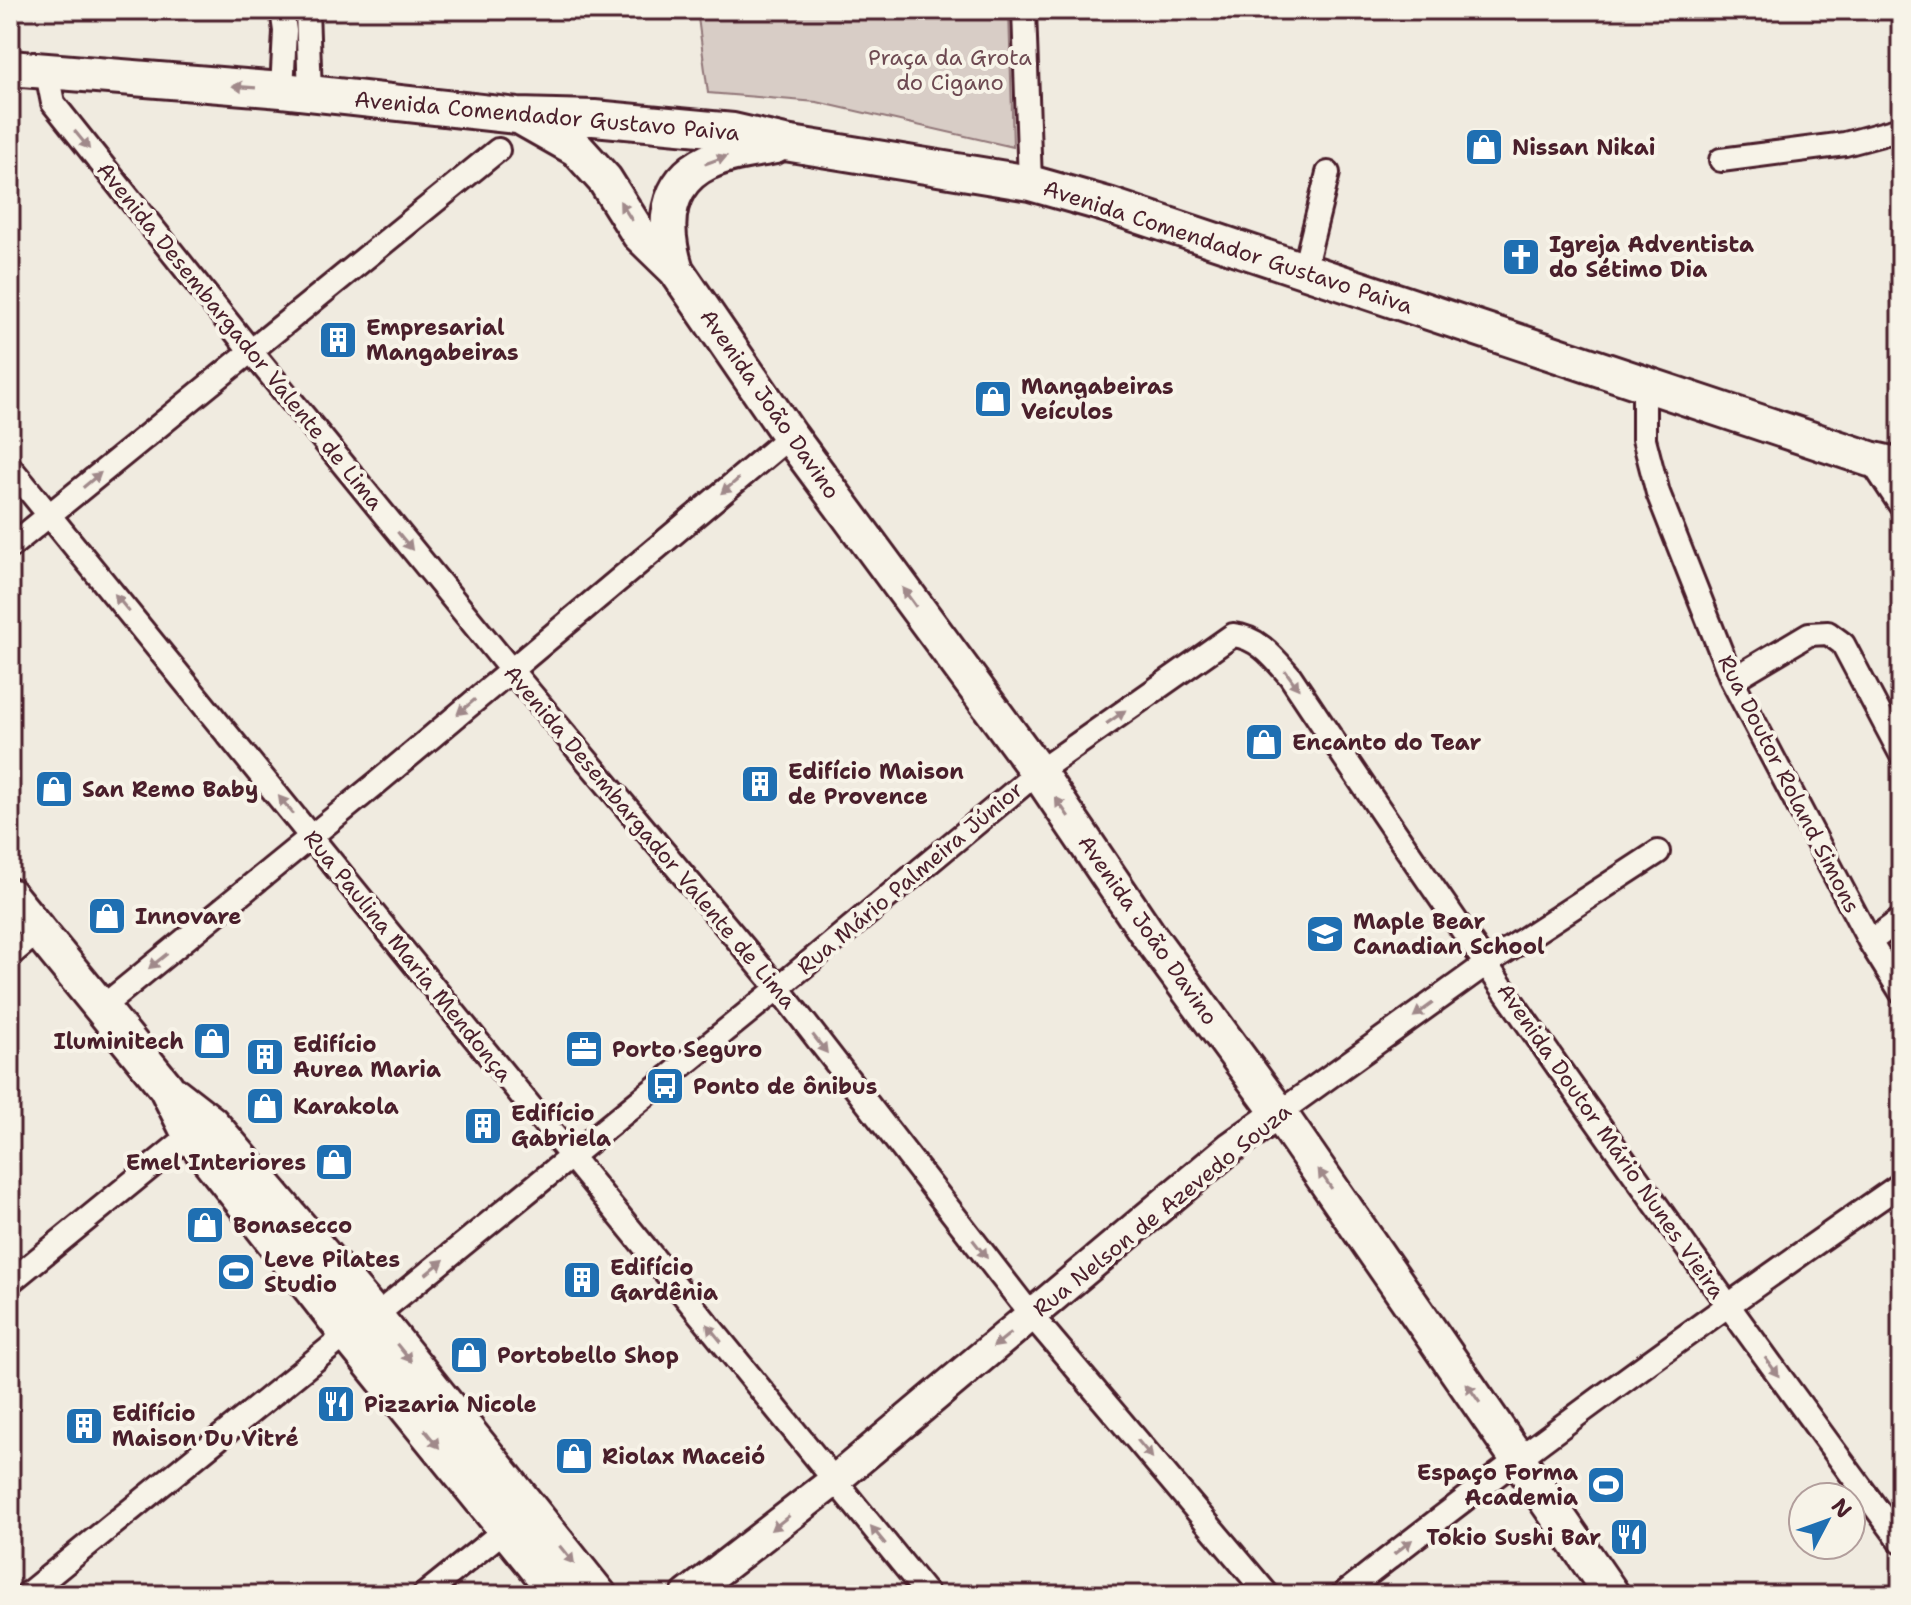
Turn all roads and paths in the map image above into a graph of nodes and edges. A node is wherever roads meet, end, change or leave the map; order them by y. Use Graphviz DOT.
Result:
graph roads {
  1 [pos="282,10"];
  2 [pos="307,10"];
  3 [pos="1024,10"];
  4 [pos="10,68"];
  5 [pos="47,73"];
  6 [pos="296,92"];
  7 [pos="517,116"];
  8 [pos="1901,129"];
  9 [pos="785,143"];
  10 [pos="498,150"];
  11 [pos="1721,160"];
  12 [pos="1328,173"];
  13 [pos="1030,183"];
  14 [pos="676,270"];
  15 [pos="1304,270"];
  16 [pos="250,350"];
  17 [pos="1644,386"];
  18 [pos="790,436"];
  19 [pos="1886,462"];
  20 [pos="10,467"];
  21 [pos="1901,506"];
  22 [pos="50,515"];
  23 [pos="10,547"];
  24 [pos="1233,635"];
  25 [pos="511,670"];
  26 [pos="1732,680"];
  27 [pos="1901,754"];
  28 [pos="1038,772"];
  29 [pos="311,836"];
  30 [pos="1658,852"];
  31 [pos="22,915"];
  32 [pos="1901,919"];
  33 [pos="1870,942"];
  34 [pos="10,955"];
  35 [pos="1486,964"];
  36 [pos="778,988"];
  37 [pos="1901,992"];
  38 [pos="101,1008"];
  39 [pos="166,1087"];
  40 [pos="1279,1113"];
  41 [pos="190,1135"];
  42 [pos="571,1157"];
  43 [pos="1901,1184"];
  44 [pos="10,1282"];
  45 [pos="1726,1305"];
  46 [pos="1032,1316"];
  47 [pos="361,1325"];
  48 [pos="1517,1458"];
  49 [pos="834,1481"];
  50 [pos="506,1529"];
  51 [pos="1901,1542"];
  52 [pos="26,1595"];
  53 [pos="424,1595"];
  54 [pos="559,1595"];
  55 [pos="599,1595"];
  56 [pos="687,1595"];
  57 [pos="928,1595"];
  58 [pos="1268,1595"];
  59 [pos="1342,1595"];
  60 [pos="1612,1595"];
  1 -- 6 [label="street"];
  2 -- 6 [label="street"];
  3 -- 13 [label="street"];
  4 -- 5 [label="main road, Avenida Comendador Gustavo Paiva"];
  6 -- 5 [label="main road, Avenida Comendador Gustavo Paiva, one-way"];
  5 -- 16 [label="street, Avenida Desembargador Valente de Lima, one-way"];
  6 -- 7 [label="main road, Avenida Comendador Gustavo Paiva"];
  7 -- 9 [label="main road, Avenida Comendador Gustavo Paiva"];
  14 -- 7 [label="main road, Avenida João Davino, one-way"];
  8 -- 11 [label="street"];
  9 -- 13 [label="main road, Avenida Comendador Gustavo Paiva"];
  14 -- 9 [label="main road, Avenida João Davino, one-way"];
  10 -- 16 [label="street"];
  12 -- 15 [label="street"];
  13 -- 15 [label="main road, Avenida Comendador Gustavo Paiva"];
  14 -- 18 [label="main road, Avenida João Davino"];
  15 -- 17 [label="main road, Avenida Comendador Gustavo Paiva"];
  22 -- 16 [label="street, one-way"];
  16 -- 25 [label="street, Avenida Desembargador Valente de Lima, one-way"];
  17 -- 19 [label="main road, Avenida Comendador Gustavo Paiva"];
  17 -- 26 [label="street, Rua Doutor Roland Simons"];
  18 -- 25 [label="street, one-way"];
  28 -- 18 [label="main road, Avenida João Davino, one-way"];
  19 -- 21 [label="street"];
  20 -- 22 [label="street, Rua Paulina Maria Mendonça"];
  22 -- 23 [label="street"];
  29 -- 22 [label="street, Rua Paulina Maria Mendonça, one-way"];
  28 -- 24 [label="street, Rua Mário Palmeira Júnior, one-way"];
  24 -- 35 [label="street, Avenida Doutor Mário Nunes Vieira, one-way"];
  25 -- 29 [label="street, one-way"];
  25 -- 36 [label="street, Avenida Desembargador Valente de Lima"];
  26 -- 27 [label="street"];
  26 -- 33 [label="street, Rua Doutor Roland Simons"];
  28 -- 36 [label="street, Rua Mário Palmeira Júnior"];
  40 -- 28 [label="main road, Avenida João Davino, one-way"];
  29 -- 38 [label="street, one-way"];
  29 -- 42 [label="street, Rua Paulina Maria Mendonça"];
  30 -- 35 [label="street, Rua Nelson de Azevedo Souza"];
  31 -- 34 [label="street"];
  31 -- 38 [label="main road"];
  32 -- 33 [label="street"];
  33 -- 37 [label="street, Rua Doutor Roland Simons"];
  35 -- 40 [label="street, Rua Nelson de Azevedo Souza, one-way"];
  35 -- 45 [label="street, Avenida Doutor Mário Nunes Vieira"];
  36 -- 42 [label="street, Rua Mário Palmeira Júnior"];
  36 -- 46 [label="street, Avenida Desembargador Valente de Lima, one-way"];
  38 -- 39 [label="main road"];
  39 -- 41 [label="main road"];
  39 -- 47 [label="main road"];
  40 -- 46 [label="street, Rua Nelson de Azevedo Souza"];
  48 -- 40 [label="main road, Avenida João Davino, one-way"];
  41 -- 44 [label="street"];
  41 -- 47 [label="main road"];
  47 -- 42 [label="street, Rua Mário Palmeira Júnior, one-way"];
  49 -- 42 [label="street, Rua Paulina Maria Mendonça, one-way"];
  43 -- 45 [label="street"];
  45 -- 48 [label="street"];
  45 -- 51 [label="street, Avenida Doutor Mário Nunes Vieira, one-way"];
  46 -- 49 [label="street, Rua Nelson de Azevedo Souza, one-way"];
  46 -- 58 [label="street, Avenida Desembargador Valente de Lima, one-way"];
  47 -- 50 [label="main road, one-way"];
  47 -- 52 [label="street, Rua Mário Palmeira Júnior"];
  47 -- 55 [label="main road, one-way"];
  59 -- 48 [label="street, one-way"];
  48 -- 60 [label="main road, Avenida João Davino"];
  49 -- 56 [label="street, Rua Nelson de Azevedo Souza, one-way"];
  57 -- 49 [label="street, Rua Paulina Maria Mendonça, one-way"];
  50 -- 53 [label="street"];
  50 -- 54 [label="main road"];
}
